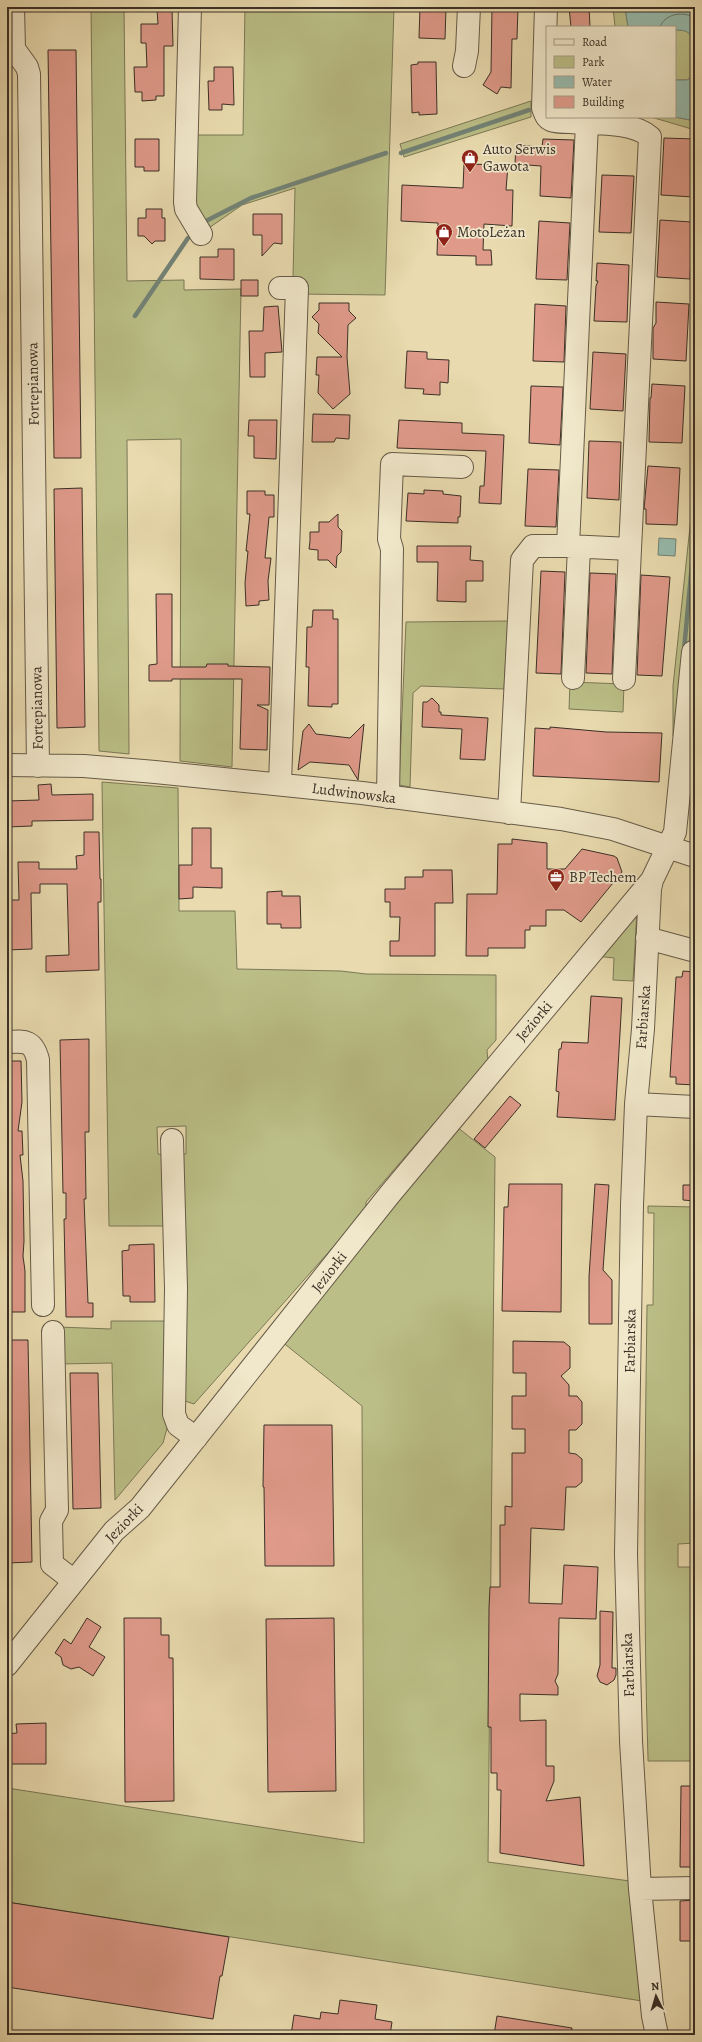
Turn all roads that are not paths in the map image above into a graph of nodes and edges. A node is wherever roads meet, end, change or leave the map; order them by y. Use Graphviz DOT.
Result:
graph roads {
  1 [pos="13,7"];
  2 [pos="190,7"];
  3 [pos="469,7"];
  4 [pos="546,7"];
  5 [pos="464,66"];
  6 [pos="546,116"];
  7 [pos="548,118"];
  8 [pos="587,123"];
  9 [pos="201,234"];
  10 [pos="280,288"];
  11 [pos="462,467"];
  12 [pos="574,547"];
  13 [pos="630,549"];
  14 [pos="694,652"];
  15 [pos="573,678"];
  16 [pos="624,679"];
  17 [pos="7,765"];
  18 [pos="38,766"];
  19 [pos="280,784"];
  20 [pos="388,797"];
  21 [pos="509,813"];
  22 [pos="669,847"];
  23 [pos="695,856"];
  24 [pos="652,880"];
  25 [pos="647,938"];
  26 [pos="695,951"];
  27 [pos="7,1042"];
  28 [pos="636,1104"];
  29 [pos="695,1108"];
  30 [pos="172,1140"];
  31 [pos="44,1305"];
  32 [pos="53,1332"];
  33 [pos="196,1438"];
  34 [pos="74,1581"];
  35 [pos="7,1665"];
  36 [pos="695,1888"];
  37 [pos="640,1889"];
  38 [pos="657,2035"];
  1 -- 18 [label="street, Fortepianowa"];
  2 -- 9 [label="street"];
  3 -- 5 [label="street"];
  4 -- 6 [label="street"];
  7 -- 8 [label="street"];
  8 -- 12 [label="street"];
  8 -- 13 [label="street"];
  10 -- 19 [label="street"];
  11 -- 20 [label="street"];
  12 -- 13 [label="street"];
  12 -- 15 [label="street"];
  12 -- 21 [label="street"];
  13 -- 16 [label="street"];
  14 -- 22 [label="street, Farbiarska"];
  17 -- 18 [label="street, Ludwinowska"];
  18 -- 19 [label="street, Ludwinowska"];
  19 -- 20 [label="street, Ludwinowska"];
  20 -- 21 [label="street, Ludwinowska"];
  21 -- 22 [label="street, Ludwinowska"];
  22 -- 23 [label="street, Ludwinowska"];
  22 -- 24 [label="street, Farbiarska"];
  24 -- 25 [label="street, Farbiarska"];
  24 -- 33 [label="street, Jeziorki"];
  25 -- 26 [label="street"];
  25 -- 28 [label="street, Farbiarska"];
  27 -- 31 [label="street"];
  28 -- 29 [label="street"];
  28 -- 37 [label="street, Farbiarska"];
  30 -- 33 [label="street"];
  32 -- 34 [label="street"];
  33 -- 34 [label="street, Jeziorki"];
  34 -- 35 [label="street, Jeziorki"];
  36 -- 37 [label="street"];
  37 -- 38 [label="street, Farbiarska"];
}
